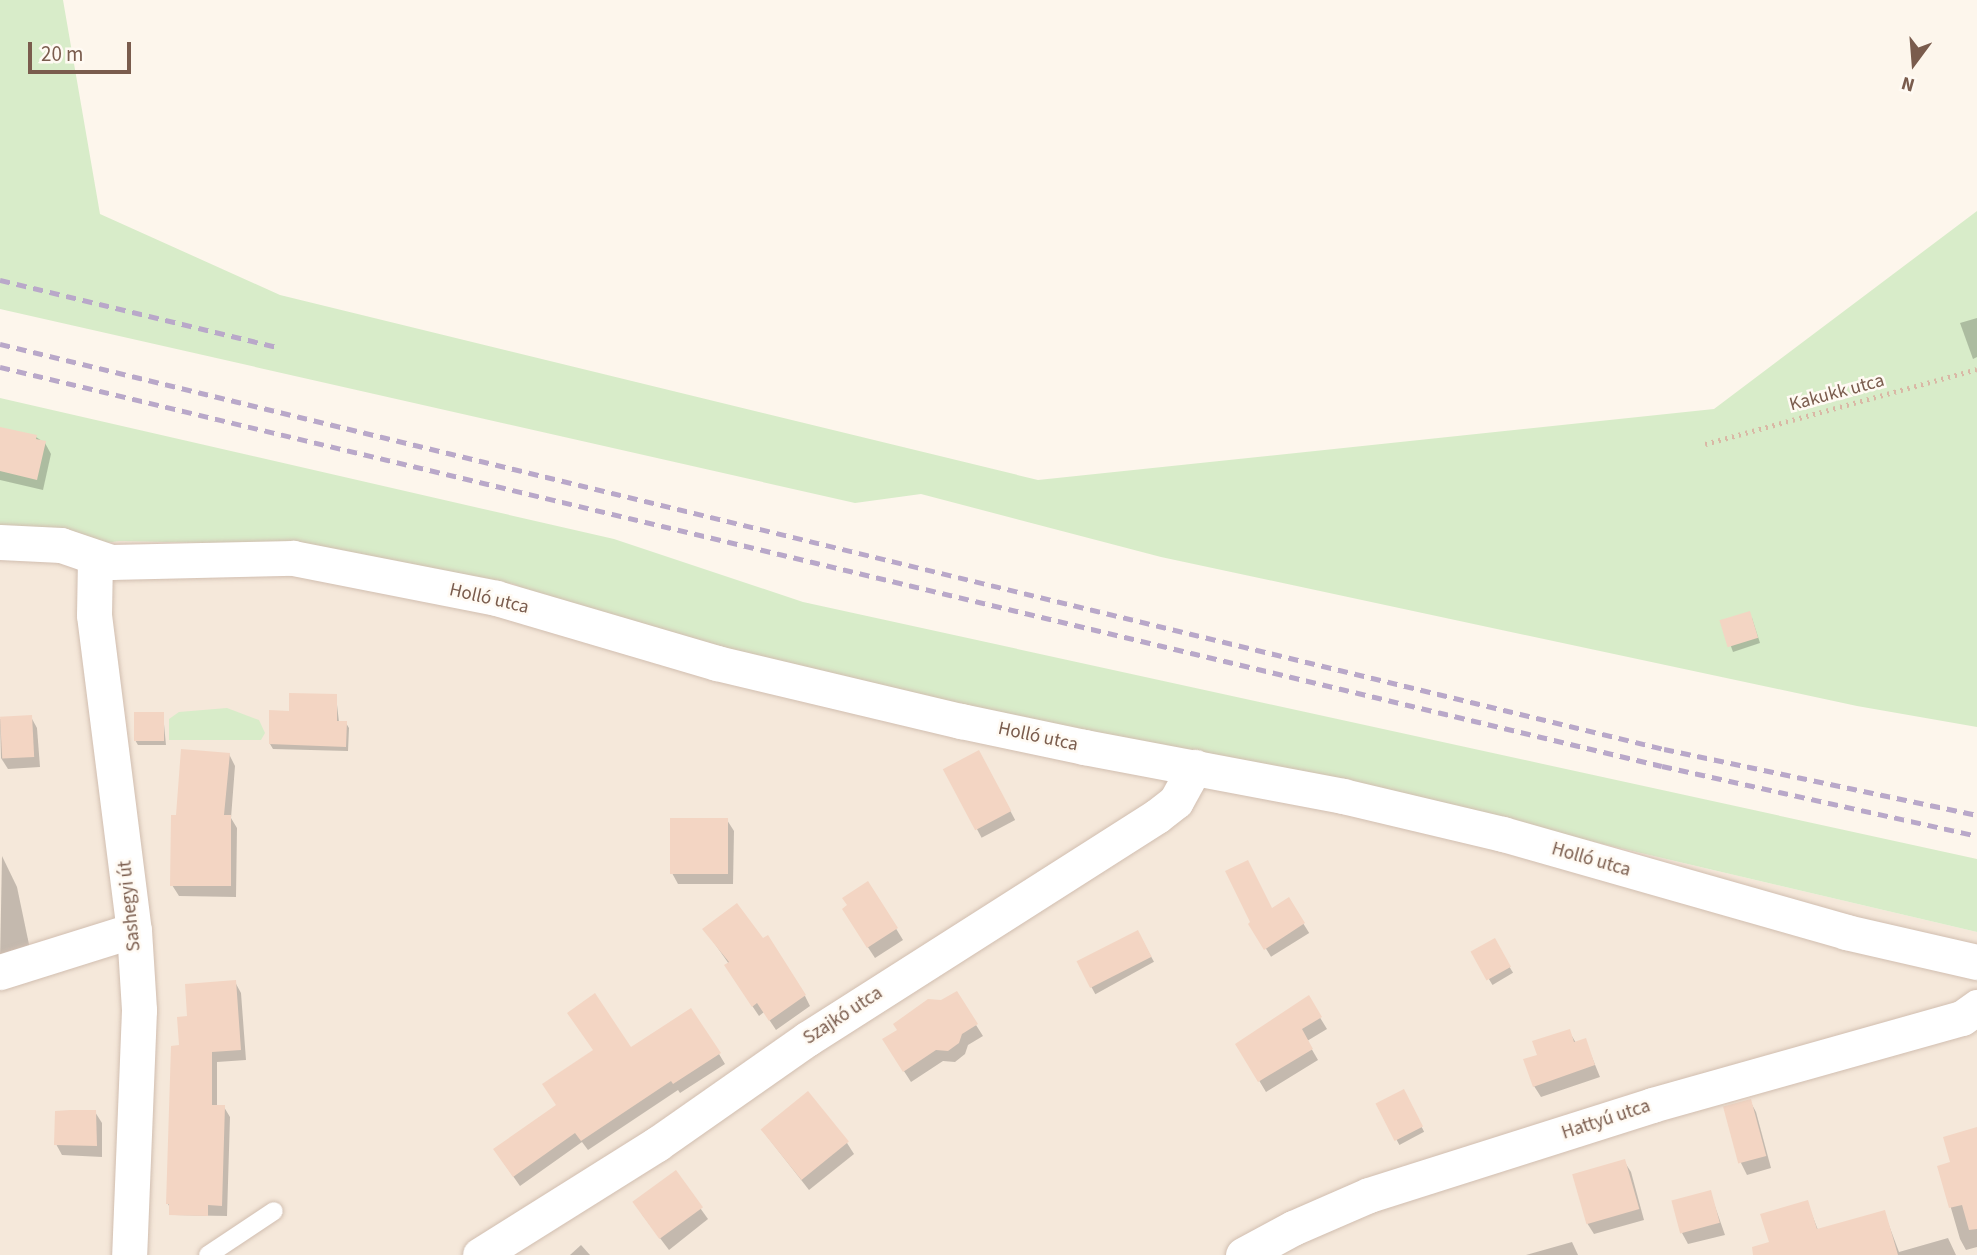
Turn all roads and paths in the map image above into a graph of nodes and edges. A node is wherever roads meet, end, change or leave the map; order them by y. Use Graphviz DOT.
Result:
graph roads {
  1 [pos="1977,369"];
  2 [pos="1705,444"];
  3 [pos="0,542"];
  4 [pos="95,558"];
  5 [pos="1195,767"];
  6 [pos="134,930"];
  7 [pos="1977,962"];
  8 [pos="0,972"];
  9 [pos="1977,1007"];
  10 [pos="274,1210"];
  11 [pos="129,1255"];
  12 [pos="208,1255"];
  13 [pos="480,1255"];
  14 [pos="1242,1255"];
  1 -- 2 [label="path, Kakukk utca"];
  3 -- 4 [label="street, Holló utca"];
  4 -- 5 [label="street, Holló utca"];
  4 -- 6 [label="street, Sashegyi út"];
  5 -- 7 [label="street, Holló utca"];
  5 -- 13 [label="street, Szajkó utca"];
  6 -- 8 [label="street"];
  6 -- 11 [label="street, Sashegyi út"];
  9 -- 14 [label="street, Hattyú utca"];
  10 -- 12 [label="lane"];
}
